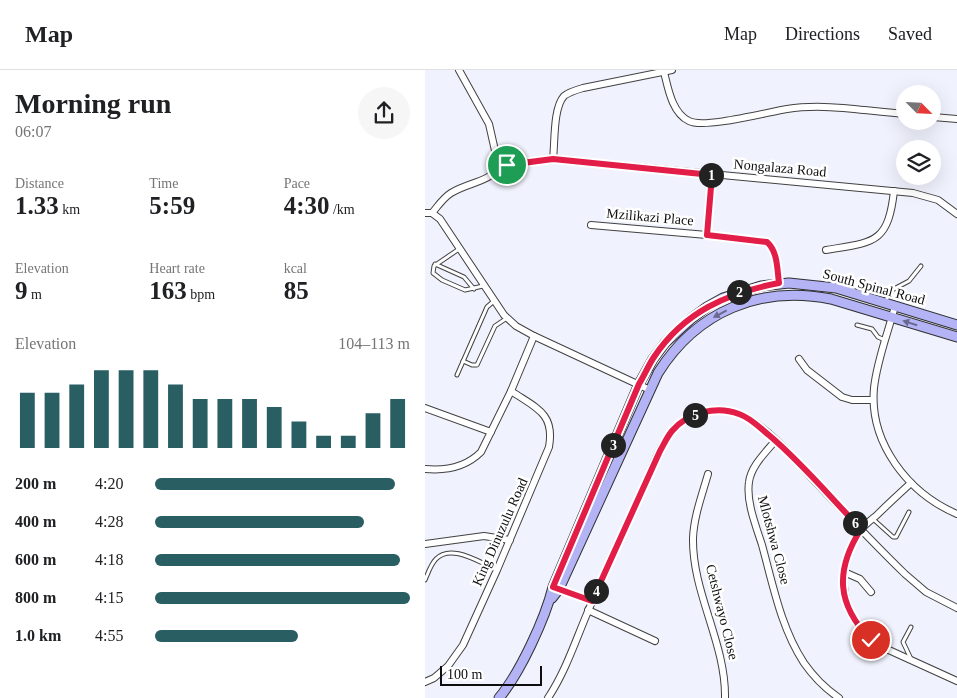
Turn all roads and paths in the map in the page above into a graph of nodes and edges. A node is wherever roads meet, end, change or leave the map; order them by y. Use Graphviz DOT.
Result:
graph roads {
  1 [pos="459,70"];
  2 [pos="672,70"];
  3 [pos="664,72"];
  4 [pos="896,113"];
  5 [pos="941,117"];
  6 [pos="957,119"];
  7 [pos="553,159"];
  8 [pos="503,164"];
  9 [pos="712,175"];
  10 [pos="894,191"];
  11 [pos="429,213"];
  12 [pos="957,214"];
  13 [pos="591,225"];
  14 [pos="707,235"];
  15 [pos="459,249"];
  16 [pos="827,250"];
  17 [pos="435,264"];
  18 [pos="921,266"];
  19 [pos="779,283"];
  20 [pos="483,286"];
  21 [pos="474,289"];
  22 [pos="494,301"];
  23 [pos="885,303"];
  24 [pos="895,306"];
  25 [pos="892,317"];
  26 [pos="507,318"];
  27 [pos="857,325"];
  28 [pos="957,325"];
  29 [pos="534,336"];
  30 [pos="957,337"];
  31 [pos="885,340"];
  32 [pos="799,358"];
  33 [pos="463,361"];
  34 [pos="457,375"];
  35 [pos="639,384"];
  36 [pos="650,390"];
  37 [pos="511,392"];
  38 [pos="873,400"];
  39 [pos="425,408"];
  40 [pos="491,432"];
  41 [pos="775,441"];
  42 [pos="425,469"];
  43 [pos="708,474"];
  44 [pos="911,483"];
  45 [pos="909,512"];
  46 [pos="957,514"];
  47 [pos="873,519"];
  48 [pos="861,529"];
  49 [pos="510,540"];
  50 [pos="425,544"];
  51 [pos="497,570"];
  52 [pos="844,572"];
  53 [pos="425,580"];
  54 [pos="556,588"];
  55 [pos="871,592"];
  56 [pos="592,601"];
  57 [pos="957,608"];
  58 [pos="588,610"];
  59 [pos="911,627"];
  60 [pos="655,641"];
  61 [pos="913,661"];
  62 [pos="957,681"];
  63 [pos="425,682"];
  64 [pos="499,698"];
  65 [pos="548,698"];
  66 [pos="725,698"];
  67 [pos="839,698"];
  1 -- 8 [label="street"];
  2 -- 3 [label="street"];
  3 -- 4 [label="street"];
  3 -- 7 [label="street"];
  5 -- 6 [label="street"];
  7 -- 8 [label="street, Nongalaza Road"];
  7 -- 9 [label="street, Nongalaza Road"];
  8 -- 11 [label="street"];
  9 -- 10 [label="street, Nongalaza Road"];
  9 -- 14 [label="street, Mzilikazi Place"];
  10 -- 12 [label="street, Nongalaza Road"];
  10 -- 16 [label="street"];
  11 -- 15 [label="street"];
  13 -- 14 [label="street, Mzilikazi Place"];
  14 -- 19 [label="street, Mzilikazi Place"];
  15 -- 17 [label="lane"];
  15 -- 20 [label="street"];
  17 -- 21 [label="lane"];
  17 -- 21 [label="lane"];
  18 -- 23 [label="lane"];
  19 -- 23 [label="street, South Spinal Road"];
  19 -- 35 [label="street, South Spinal Road"];
  20 -- 21 [label="lane"];
  20 -- 22 [label="street"];
  22 -- 26 [label="street"];
  22 -- 33 [label="lane"];
  23 -- 24 [label="street, South Spinal Road"];
  24 -- 25 [label="street"];
  24 -- 28 [label="street, South Spinal Road"];
  30 -- 25 [label="street, South Spinal Road, one-way"];
  25 -- 31 [label="street"];
  25 -- 36 [label="street, South Spinal Road, one-way"];
  26 -- 29 [label="street"];
  26 -- 33 [label="lane"];
  27 -- 31 [label="lane"];
  29 -- 35 [label="street"];
  29 -- 37 [label="street"];
  31 -- 38 [label="street"];
  32 -- 38 [label="street"];
  33 -- 34 [label="lane"];
  35 -- 36 [label="street"];
  35 -- 54 [label="street, South Spinal Road"];
  36 -- 54 [label="street, South Spinal Road"];
  37 -- 40 [label="street"];
  37 -- 49 [label="street, King Dinuzulu Road"];
  38 -- 44 [label="street"];
  39 -- 40 [label="street"];
  40 -- 42 [label="street"];
  41 -- 48 [label="street"];
  41 -- 56 [label="street"];
  41 -- 67 [label="street, Mlotshwa Close"];
  43 -- 66 [label="street, Cetshwayo Close"];
  44 -- 46 [label="street"];
  44 -- 47 [label="street"];
  45 -- 47 [label="lane"];
  47 -- 48 [label="street"];
  48 -- 52 [label="street"];
  48 -- 57 [label="street"];
  49 -- 50 [label="street"];
  49 -- 51 [label="street, King Dinuzulu Road"];
  51 -- 53 [label="lane"];
  51 -- 63 [label="street, King Dinuzulu Road"];
  52 -- 55 [label="street"];
  52 -- 61 [label="street"];
  54 -- 56 [label="street"];
  54 -- 64 [label="street, South Spinal Road"];
  56 -- 58 [label="street"];
  58 -- 60 [label="street"];
  58 -- 65 [label="street"];
  59 -- 61 [label="lane"];
  61 -- 62 [label="street"];
}
